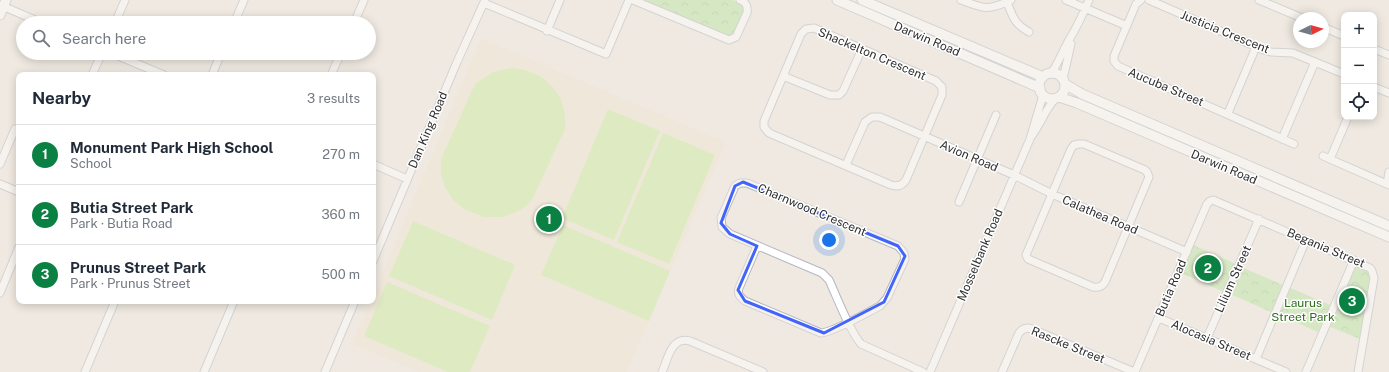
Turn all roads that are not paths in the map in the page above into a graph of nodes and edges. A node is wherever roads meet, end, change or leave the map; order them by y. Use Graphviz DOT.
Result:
graph roads {
  1 [pos="125,0"];
  2 [pos="244,0"];
  3 [pos="364,0"];
  4 [pos="560,0"];
  5 [pos="629,0"];
  6 [pos="633,0"];
  7 [pos="740,0"];
  8 [pos="837,0"];
  9 [pos="862,0"];
  10 [pos="961,0"];
  11 [pos="1066,0"];
  12 [pos="1089,0"];
  13 [pos="1141,0"];
  14 [pos="1148,0"];
  15 [pos="1259,0"];
  16 [pos="1008,1"];
  17 [pos="485,2"];
  18 [pos="3,7"];
  19 [pos="1086,8"];
  20 [pos="1293,14"];
  21 [pos="25,16"];
  22 [pos="118,16"];
  23 [pos="237,16"];
  24 [pos="357,16"];
  25 [pos="1126,26"];
  26 [pos="1329,30"];
  27 [pos="547,31"];
  28 [pos="1029,32"];
  29 [pos="1074,33"];
  30 [pos="1341,35"];
  31 [pos="1256,47"];
  32 [pos="862,49"];
  33 [pos="1377,50"];
  34 [pos="1389,55"];
  35 [pos="99,60"];
  36 [pos="128,60"];
  37 [pos="218,60"];
  38 [pos="338,60"];
  39 [pos="1315,62"];
  40 [pos="93,72"];
  41 [pos="157,72"];
  42 [pos="213,72"];
  43 [pos="332,72"];
  44 [pos="1341,73"];
  45 [pos="1047,75"];
  46 [pos="783,76"];
  47 [pos="1064,81"];
  48 [pos="1377,88"];
  49 [pos="1041,91"];
  50 [pos="1389,93"];
  51 [pos="1057,98"];
  52 [pos="1228,114"];
  53 [pos="996,115"];
  54 [pos="1347,120"];
  55 [pos="15,128"];
  56 [pos="925,136"];
  57 [pos="1030,139"];
  58 [pos="1282,139"];
  59 [pos="1294,144"];
  60 [pos="1323,156"];
  61 [pos="977,159"];
  62 [pos="1330,160"];
  63 [pos="0,164"];
  64 [pos="376,165"];
  65 [pos="846,165"];
  66 [pos="1389,172"];
  67 [pos="1014,175"];
  68 [pos="407,179"];
  69 [pos="0,184"];
  70 [pos="1388,184"];
  71 [pos="16,191"];
  72 [pos="1052,194"];
  73 [pos="959,202"];
  74 [pos="1207,204"];
  75 [pos="1259,219"];
  76 [pos="1389,226"];
  77 [pos="1128,227"];
  78 [pos="1389,237"];
  79 [pos="1306,240"];
  80 [pos="757,246"];
  81 [pos="1187,252"];
  82 [pos="16,254"];
  83 [pos="376,254"];
  84 [pos="1354,260"];
  85 [pos="0,292"];
  86 [pos="114,304"];
  87 [pos="233,304"];
  88 [pos="354,304"];
  89 [pos="1159,318"];
  90 [pos="848,322"];
  91 [pos="1207,338"];
  92 [pos="1256,359"];
  93 [pos="85,372"];
  94 [pos="204,372"];
  95 [pos="325,372"];
  96 [pos="662,372"];
  97 [pos="763,372"];
  98 [pos="923,372"];
  99 [pos="930,372"];
  100 [pos="1002,372"];
  101 [pos="1135,372"];
  102 [pos="1286,372"];
  103 [pos="1306,372"];
  104 [pos="1358,372"];
  1 -- 22 [label="street"];
  2 -- 23 [label="street"];
  3 -- 24 [label="street"];
  4 -- 27 [label="street"];
  5 -- 27 [label="street"];
  6 -- 7 [label="street"];
  8 -- 49 [label="street, Darwin Road"];
  9 -- 45 [label="street, Darwin Road"];
  10 -- 16 [label="street"];
  11 -- 19 [label="street"];
  12 -- 19 [label="street"];
  13 -- 25 [label="street"];
  14 -- 31 [label="street, Justicia Crescent"];
  15 -- 20 [label="street"];
  16 -- 28 [label="street"];
  17 -- 27 [label="street"];
  17 -- 68 [label="street, Dan King Road"];
  18 -- 21 [label="street"];
  19 -- 25 [label="street"];
  19 -- 29 [label="street"];
  25 -- 52 [label="street, Aucuba Street"];
  26 -- 30 [label="street"];
  29 -- 45 [label="street"];
  29 -- 47 [label="street"];
  31 -- 39 [label="street, Justicia Crescent"];
  31 -- 52 [label="street"];
  32 -- 46 [label="street"];
  32 -- 46 [label="street, Shackelton Crescent"];
  32 -- 56 [label="street, Shackelton Crescent"];
  33 -- 34 [label="street"];
  35 -- 40 [label="street"];
  36 -- 41 [label="street"];
  37 -- 42 [label="street"];
  38 -- 43 [label="street"];
  39 -- 44 [label="street, Justicia Crescent"];
  39 -- 58 [label="street"];
  45 -- 47 [label="street"];
  45 -- 49 [label="street"];
  46 -- 65 [label="street, Shackelton Crescent"];
  47 -- 51 [label="street"];
  47 -- 76 [label="street, Darwin Road"];
  48 -- 50 [label="street"];
  49 -- 51 [label="street"];
  49 -- 57 [label="street, Mosselbank Road"];
  51 -- 57 [label="street, Mosselbank Road"];
  51 -- 78 [label="street, Darwin Road"];
  52 -- 58 [label="street, Aucuba Street"];
  53 -- 61 [label="street"];
  54 -- 62 [label="street"];
  55 -- 63 [label="street"];
  56 -- 61 [label="street, Avion Road"];
  56 -- 65 [label="street, Avion Road"];
  56 -- 65 [label="street, Shackelton Crescent"];
  57 -- 67 [label="street, Mosselbank Road"];
  58 -- 59 [label="street, Aucuba Street"];
  60 -- 62 [label="street"];
  61 -- 67 [label="street, Avion Road"];
  61 -- 73 [label="street"];
  62 -- 70 [label="street"];
  64 -- 68 [label="street"];
  66 -- 70 [label="street"];
  67 -- 72 [label="street, Calathea Road"];
  67 -- 99 [label="street, Mosselbank Road"];
  68 -- 83 [label="street, Dan King Road"];
  69 -- 71 [label="street"];
  72 -- 77 [label="street, Calathea Road"];
  72 -- 77 [label="street"];
  72 -- 77 [label="street"];
  74 -- 75 [label="street, Begania Street"];
  74 -- 81 [label="street, Butia Road"];
  75 -- 79 [label="street, Begania Street"];
  75 -- 91 [label="street, Lilium Street"];
  77 -- 81 [label="street, Calathea Road"];
  79 -- 84 [label="street, Begania Street"];
  79 -- 92 [label="street"];
  80 -- 90 [label="street, Charnwood Crescent"];
  80 -- 90 [label="street"];
  80 -- 90 [label="street, Charnwood Crescent"];
  81 -- 89 [label="street, Butia Road"];
  82 -- 85 [label="street"];
  84 -- 103 [label="street"];
  84 -- 104 [label="street, Begania Street"];
  86 -- 93 [label="street"];
  87 -- 94 [label="street"];
  88 -- 95 [label="street"];
  89 -- 91 [label="street, Alocasia Street"];
  89 -- 101 [label="street, Butia Road"];
  90 -- 98 [label="street"];
  91 -- 92 [label="street, Alocasia Street"];
  92 -- 102 [label="street, Alocasia Street"];
  96 -- 97 [label="street"];
  100 -- 101 [label="street, Rascke Street"];
}
